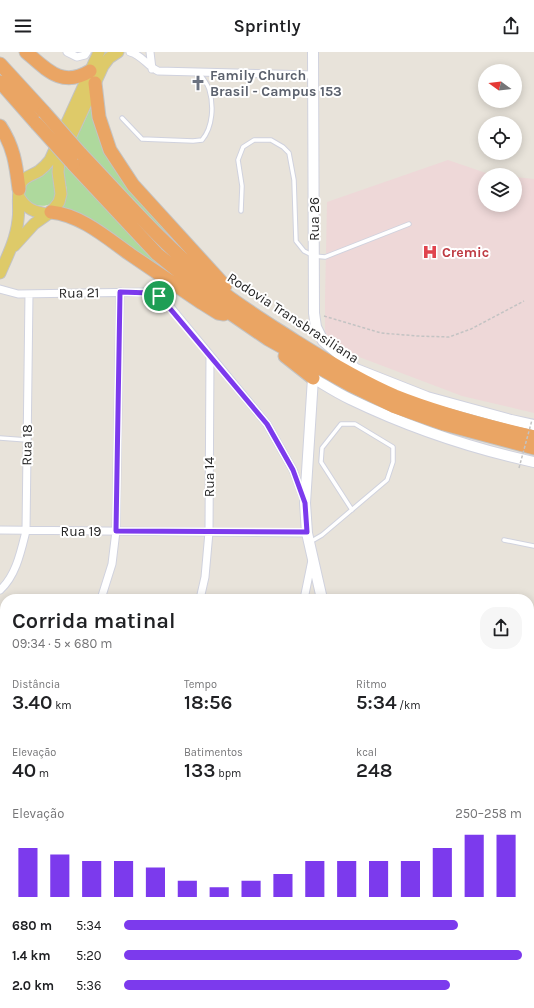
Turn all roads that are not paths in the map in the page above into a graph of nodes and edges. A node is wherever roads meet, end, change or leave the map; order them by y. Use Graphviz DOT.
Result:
graph roads {
  1 [pos="26,52"];
  2 [pos="67,52"];
  3 [pos="100,52"];
  4 [pos="118,52"];
  5 [pos="130,52"];
  6 [pos="150,52"];
  7 [pos="313,52"];
  8 [pos="84,54"];
  9 [pos="0,64"];
  10 [pos="152,69"];
  11 [pos="198,72"];
  12 [pos="313,75"];
  13 [pos="93,77"];
  14 [pos="0,82"];
  15 [pos="122,118"];
  16 [pos="0,126"];
  17 [pos="19,193"];
  18 [pos="241,211"];
  19 [pos="49,213"];
  20 [pos="409,224"];
  21 [pos="11,250"];
  22 [pos="314,256"];
  23 [pos="0,273"];
  24 [pos="0,289"];
  25 [pos="120,292"];
  26 [pos="29,294"];
  27 [pos="248,311"];
  28 [pos="230,313"];
  29 [pos="268,339"];
  30 [pos="210,355"];
  31 [pos="319,356"];
  32 [pos="356,369"];
  33 [pos="313,378"];
  34 [pos="533,423"];
  35 [pos="534,437"];
  36 [pos="0,438"];
  37 [pos="27,440"];
  38 [pos="534,448"];
  39 [pos="534,462"];
  40 [pos="305,503"];
  41 [pos="352,510"];
  42 [pos="0,530"];
  43 [pos="26,531"];
  44 [pos="116,531"];
  45 [pos="209,532"];
  46 [pos="308,537"];
  47 [pos="504,540"];
  48 [pos="534,546"];
  49 [pos="312,558"];
  50 [pos="0,590"];
  51 [pos="103,594"];
  52 [pos="201,594"];
  53 [pos="305,594"];
  54 [pos="321,594"];
  1 -- 13 [label="highway"];
  2 -- 8 [label="street"];
  3 -- 13 [label="main road"];
  4 -- 13 [label="main road"];
  5 -- 10 [label="street"];
  6 -- 10 [label="street"];
  7 -- 12 [label="street, Rua 26"];
  9 -- 27 [label="highway, Rodovia Transbrasiliana, bridge"];
  10 -- 11 [label="street"];
  11 -- 12 [label="street"];
  11 -- 15 [label="lane"];
  12 -- 22 [label="street, Rua 26"];
  13 -- 17 [label="main road"];
  13 -- 19 [label="main road"];
  13 -- 27 [label="highway"];
  14 -- 28 [label="highway, Rodovia Transbrasiliana, bridge"];
  16 -- 17 [label="highway"];
  17 -- 19 [label="main road"];
  17 -- 21 [label="main road"];
  18 -- 22 [label="lane"];
  19 -- 21 [label="main road"];
  19 -- 28 [label="highway"];
  20 -- 22 [label="lane"];
  21 -- 23 [label="main road"];
  22 -- 32 [label="street, Rua 26"];
  24 -- 26 [label="street, Rua 21"];
  25 -- 26 [label="street, Rua 21"];
  25 -- 30 [label="street, Rua 21"];
  25 -- 44 [label="street"];
  26 -- 37 [label="street, Rua 18"];
  27 -- 31 [label="highway, Rodovia Transbrasiliana"];
  28 -- 29 [label="highway, Rodovia Transbrasiliana"];
  29 -- 33 [label="highway"];
  29 -- 38 [label="highway, Rodovia Transbrasiliana"];
  30 -- 40 [label="street"];
  30 -- 45 [label="street, Rua 14"];
  31 -- 32 [label="highway"];
  31 -- 35 [label="highway, Rodovia Transbrasiliana"];
  32 -- 34 [label="street, Rodovia Transbrasiliana"];
  33 -- 39 [label="street"];
  33 -- 40 [label="street"];
  36 -- 37 [label="lane"];
  37 -- 43 [label="street, Rua 18"];
  40 -- 46 [label="street"];
  41 -- 41 [label="lane"];
  41 -- 46 [label="lane"];
  42 -- 43 [label="street, Rua 19"];
  43 -- 44 [label="street, Rua 19"];
  43 -- 50 [label="street, Rua 18"];
  44 -- 45 [label="street, Rua 19"];
  44 -- 51 [label="street"];
  45 -- 46 [label="street, Rua 19"];
  45 -- 52 [label="street, Rua 14"];
  46 -- 49 [label="street"];
  47 -- 48 [label="lane"];
  49 -- 53 [label="street"];
  49 -- 54 [label="street"];
}
